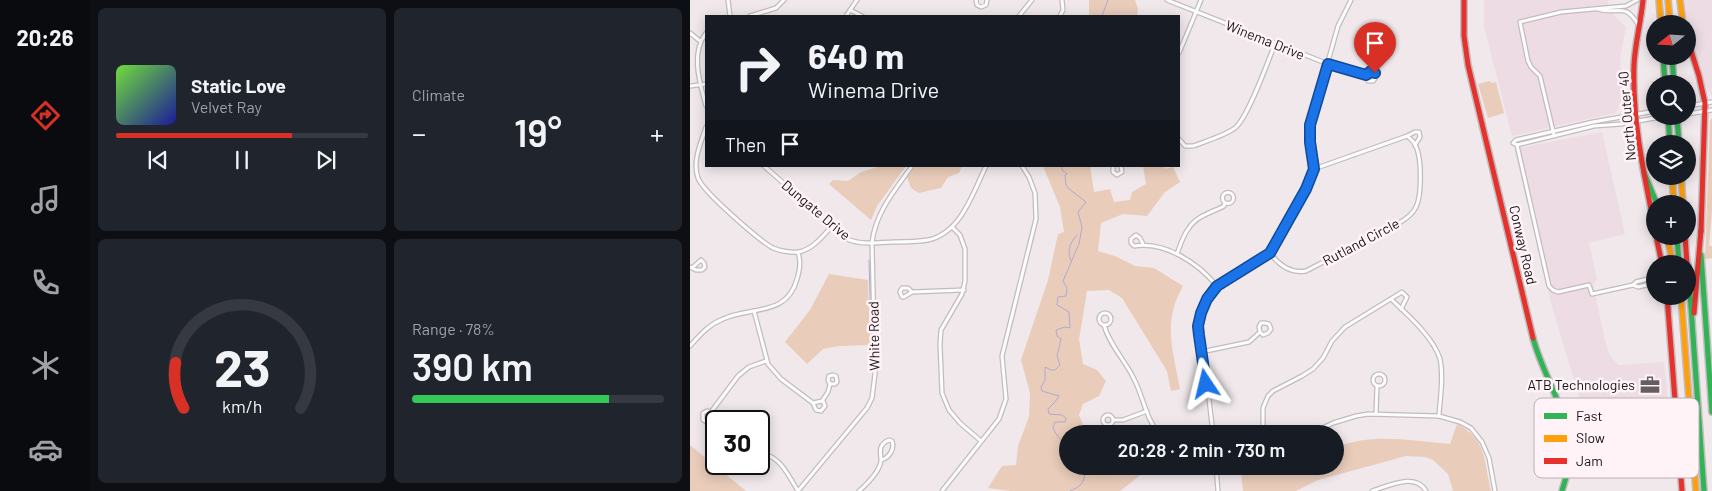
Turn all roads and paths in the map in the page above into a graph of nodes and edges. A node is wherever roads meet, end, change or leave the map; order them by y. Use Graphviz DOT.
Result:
graph roads {
  1 [pos="728,0"];
  2 [pos="784,0"];
  3 [pos="857,0"];
  4 [pos="976,0"];
  5 [pos="987,0"];
  6 [pos="1032,0"];
  7 [pos="1062,0"];
  8 [pos="1167,0"];
  9 [pos="1202,0"];
  10 [pos="1351,0"];
  11 [pos="1464,0"];
  12 [pos="1637,0"];
  13 [pos="1643,0"];
  14 [pos="1659,0"];
  15 [pos="1668,0"];
  16 [pos="1680,0"];
  17 [pos="1597,9"];
  18 [pos="850,10"];
  19 [pos="1196,12"];
  20 [pos="730,15"];
  21 [pos="753,15"];
  22 [pos="847,15"];
  23 [pos="860,15"];
  24 [pos="1020,15"];
  25 [pos="1060,15"];
  26 [pos="1660,15"];
  27 [pos="1669,15"];
  28 [pos="1682,15"];
  29 [pos="1639,26"];
  30 [pos="690,33"];
  31 [pos="705,34"];
  32 [pos="700,41"];
  33 [pos="1275,44"];
  34 [pos="1180,51"];
  35 [pos="1328,64"];
  36 [pos="1695,65"];
  37 [pos="1366,75"];
  38 [pos="705,84"];
  39 [pos="700,85"];
  40 [pos="690,86"];
  41 [pos="705,102"];
  42 [pos="1712,102"];
  43 [pos="1705,103"];
  44 [pos="1696,105"];
  45 [pos="1712,110"];
  46 [pos="1705,111"];
  47 [pos="1646,112"];
  48 [pos="1696,112"];
  49 [pos="1636,114"];
  50 [pos="1646,120"];
  51 [pos="1637,122"];
  52 [pos="705,130"];
  53 [pos="1553,130"];
  54 [pos="1554,135"];
  55 [pos="1407,136"];
  56 [pos="1180,140"];
  57 [pos="1414,143"];
  58 [pos="1516,145"];
  59 [pos="765,167"];
  60 [pos="911,167"];
  61 [pos="986,167"];
  62 [pos="1023,167"];
  63 [pos="1113,167"];
  64 [pos="1121,167"];
  65 [pos="1314,169"];
  66 [pos="1644,173"];
  67 [pos="1648,195"];
  68 [pos="1653,195"];
  69 [pos="1226,203"];
  70 [pos="832,226"];
  71 [pos="952,227"];
  72 [pos="1700,230"];
  73 [pos="872,243"];
  74 [pos="1143,244"];
  75 [pos="798,252"];
  76 [pos="1270,253"];
  77 [pos="1176,254"];
  78 [pos="1646,279"];
  79 [pos="1633,285"];
  80 [pos="1646,285"];
  81 [pos="1217,286"];
  82 [pos="964,290"];
  83 [pos="912,292"];
  84 [pos="1391,299"];
  85 [pos="1668,305"];
  86 [pos="1681,305"];
  87 [pos="1691,305"];
  88 [pos="1401,309"];
  89 [pos="754,311"];
  90 [pos="1692,324"];
  91 [pos="1104,325"];
  92 [pos="1260,332"];
  93 [pos="690,346"];
  94 [pos="1201,352"];
  95 [pos="766,361"];
  96 [pos="1710,361"];
  97 [pos="830,384"];
  98 [pos="1377,386"];
  99 [pos="1556,398"];
  100 [pos="1675,398"];
  101 [pos="1688,398"];
  102 [pos="1697,398"];
  103 [pos="822,401"];
  104 [pos="813,403"];
  105 [pos="712,410"];
  106 [pos="1146,411"];
  107 [pos="1712,412"];
  108 [pos="1376,414"];
  109 [pos="1440,416"];
  110 [pos="1113,420"];
  111 [pos="1699,421"];
  112 [pos="1153,425"];
  113 [pos="1212,425"];
  114 [pos="1263,425"];
  115 [pos="1329,425"];
  116 [pos="981,441"];
  117 [pos="770,455"];
  118 [pos="881,460"];
  119 [pos="1217,475"];
  120 [pos="1565,478"];
  121 [pos="1681,478"];
  122 [pos="1695,478"];
  123 [pos="799,490"];
  124 [pos="859,491"];
  125 [pos="942,491"];
  126 [pos="1218,491"];
  127 [pos="1372,491"];
  128 [pos="1426,491"];
  129 [pos="1495,491"];
  130 [pos="1562,491"];
  131 [pos="1682,491"];
  132 [pos="1696,491"];
  133 [pos="1704,491"];
  1 -- 20 [label="street"];
  2 -- 21 [label="street"];
  3 -- 18 [label="street"];
  4 -- 5 [label="street"];
  6 -- 24 [label="street"];
  7 -- 25 [label="street"];
  8 -- 19 [label="street, Winema Drive"];
  9 -- 19 [label="street"];
  10 -- 35 [label="street"];
  11 -- 99 [label="main road, Conway Road"];
  12 -- 17 [label="street"];
  13 -- 29 [label="main road, North Outer 40"];
  14 -- 26 [label="main road"];
  15 -- 27 [label="main road"];
  16 -- 28 [label="main road"];
  17 -- 29 [label="street"];
  17 -- 53 [label="street"];
  18 -- 22 [label="street"];
  18 -- 23 [label="street"];
  19 -- 33 [label="street, Winema Drive"];
  19 -- 34 [label="street"];
  29 -- 49 [label="main road, North Outer 40"];
  30 -- 32 [label="street"];
  31 -- 32 [label="street"];
  32 -- 39 [label="street"];
  33 -- 35 [label="street, Winema Drive"];
  33 -- 56 [label="street"];
  35 -- 37 [label="street, Winema Drive"];
  35 -- 65 [label="street"];
  36 -- 43 [label="main road"];
  38 -- 39 [label="street"];
  39 -- 40 [label="street"];
  39 -- 41 [label="street"];
  42 -- 43 [label="street"];
  43 -- 44 [label="street"];
  43 -- 46 [label="main road"];
  45 -- 46 [label="street"];
  46 -- 48 [label="street"];
  46 -- 72 [label="main road"];
  47 -- 49 [label="street"];
  49 -- 51 [label="main road, North Outer 40"];
  49 -- 53 [label="street"];
  50 -- 51 [label="street, bridge"];
  51 -- 54 [label="street"];
  51 -- 66 [label="main road, North Outer 40"];
  52 -- 75 [label="street"];
  53 -- 54 [label="street"];
  53 -- 58 [label="street"];
  54 -- 58 [label="street"];
  55 -- 57 [label="street"];
  55 -- 57 [label="street"];
  55 -- 65 [label="street"];
  57 -- 76 [label="street, Rutland Circle"];
  58 -- 79 [label="street"];
  59 -- 70 [label="street, Dungate Drive"];
  60 -- 73 [label="street, White Road"];
  61 -- 71 [label="street"];
  62 -- 116 [label="street"];
  63 -- 64 [label="street"];
  65 -- 76 [label="street"];
  66 -- 67 [label="main road, North Outer 40"];
  66 -- 68 [label="main road"];
  69 -- 77 [label="street"];
  70 -- 73 [label="street, Dungate Drive"];
  70 -- 75 [label="street"];
  71 -- 73 [label="street, Dungate Drive"];
  71 -- 82 [label="street"];
  72 -- 90 [label="main road"];
  72 -- 96 [label="main road"];
  73 -- 123 [label="street, White Road"];
  74 -- 77 [label="street"];
  75 -- 89 [label="street"];
  76 -- 81 [label="street"];
  77 -- 81 [label="street"];
  78 -- 79 [label="street"];
  79 -- 80 [label="street"];
  81 -- 94 [label="street"];
  82 -- 83 [label="street"];
  82 -- 116 [label="street"];
  84 -- 88 [label="street"];
  84 -- 88 [label="street"];
  84 -- 114 [label="street"];
  85 -- 100 [label="main road"];
  86 -- 101 [label="main road"];
  87 -- 90 [label="main road"];
  88 -- 109 [label="street"];
  89 -- 93 [label="street"];
  89 -- 95 [label="street"];
  90 -- 102 [label="main road"];
  91 -- 91 [label="street"];
  91 -- 106 [label="street"];
  92 -- 94 [label="street"];
  94 -- 113 [label="street"];
  95 -- 104 [label="street"];
  95 -- 105 [label="street"];
  96 -- 107 [label="main road"];
  97 -- 103 [label="street"];
  98 -- 98 [label="street"];
  98 -- 108 [label="street"];
  103 -- 104 [label="street"];
  103 -- 104 [label="street"];
  106 -- 110 [label="street"];
  106 -- 112 [label="street"];
  108 -- 109 [label="street"];
  108 -- 115 [label="street"];
  109 -- 129 [label="street"];
  111 -- 133 [label="main road"];
  116 -- 125 [label="street"];
  117 -- 123 [label="street"];
  118 -- 118 [label="street"];
  118 -- 124 [label="street"];
  119 -- 126 [label="street"];
  120 -- 130 [label="main road, Conway Road"];
  121 -- 131 [label="main road"];
  122 -- 132 [label="main road"];
  127 -- 128 [label="street"];
}
